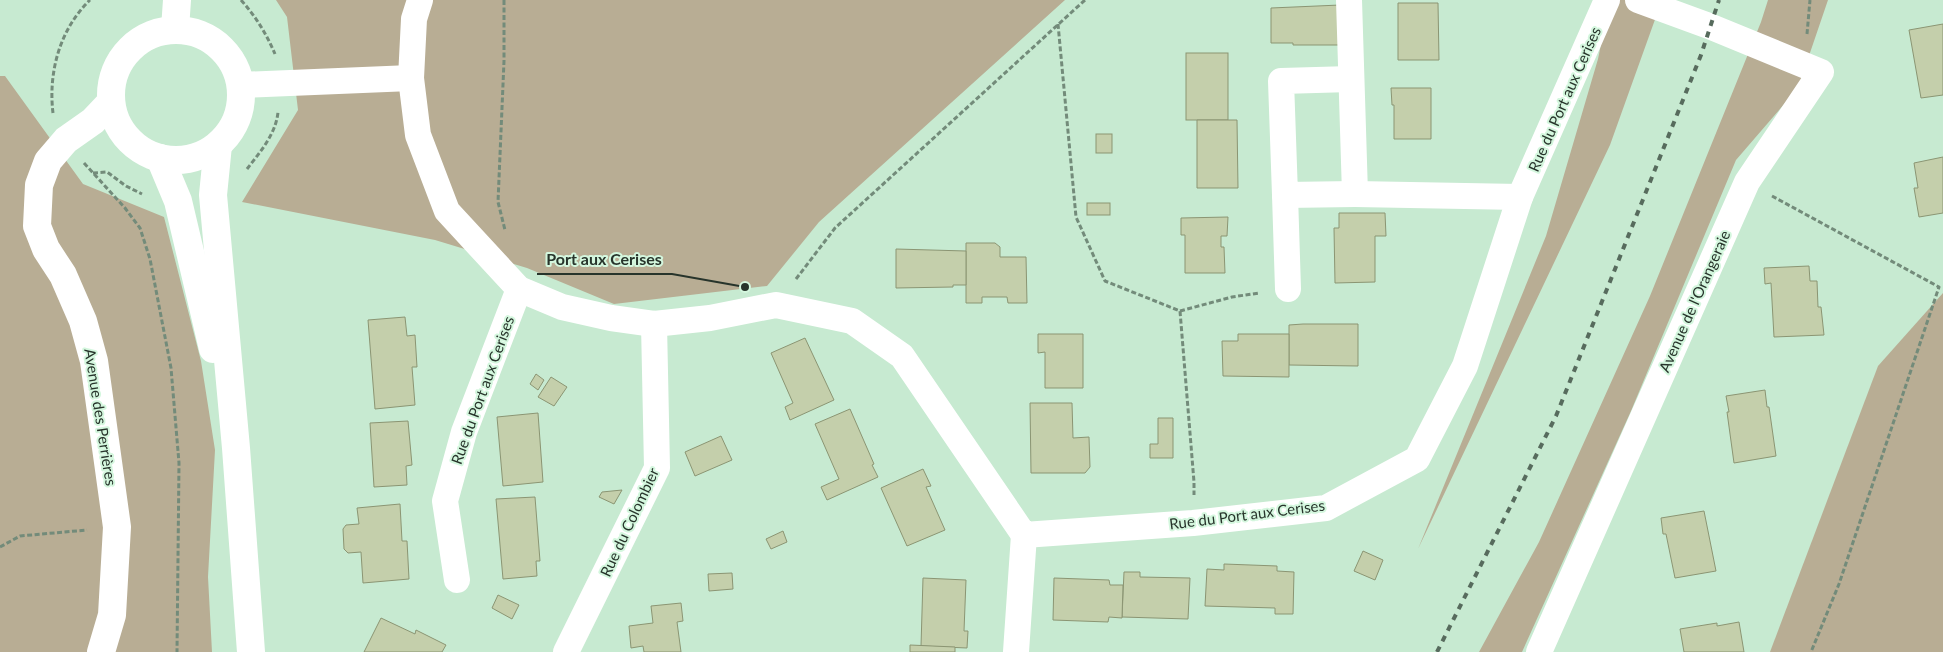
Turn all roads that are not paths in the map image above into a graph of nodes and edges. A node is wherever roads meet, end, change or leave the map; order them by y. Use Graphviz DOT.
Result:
graph roads {
  1 [pos="177,0"];
  2 [pos="420,0"];
  3 [pos="1349,0"];
  4 [pos="1607,0"];
  5 [pos="1638,0"];
  6 [pos="175,29"];
  7 [pos="411,78"];
  8 [pos="1351,79"];
  9 [pos="241,84"];
  10 [pos="111,102"];
  11 [pos="218,144"];
  12 [pos="160,158"];
  13 [pos="1355,194"];
  14 [pos="1285,195"];
  15 [pos="1520,197"];
  16 [pos="519,289"];
  17 [pos="1288,289"];
  18 [pos="654,324"];
  19 [pos="236,448"];
  20 [pos="1024,535"];
  21 [pos="457,580"];
  22 [pos="101,652"];
  23 [pos="251,652"];
  24 [pos="566,652"];
  25 [pos="1016,652"];
  26 [pos="1539,652"];
  1 -- 6 [label="main road"];
  2 -- 7 [label="street"];
  3 -- 8 [label="street"];
  4 -- 15 [label="street, Rue du Port aux Cerises"];
  5 -- 26 [label="street, Avenue de l'Orangeraie"];
  6 -- 9 [label="main road"];
  6 -- 10 [label="main road"];
  7 -- 9 [label="street"];
  7 -- 16 [label="street"];
  8 -- 13 [label="street"];
  8 -- 14 [label="street"];
  9 -- 11 [label="main road"];
  10 -- 12 [label="main road"];
  10 -- 22 [label="main road, Avenue des Perrières"];
  11 -- 12 [label="main road"];
  11 -- 19 [label="main road"];
  12 -- 19 [label="main road"];
  13 -- 14 [label="street"];
  13 -- 15 [label="street"];
  14 -- 17 [label="street"];
  15 -- 20 [label="street, Rue du Port aux Cerises"];
  16 -- 18 [label="street"];
  16 -- 21 [label="street, Rue du Port aux Cerises"];
  18 -- 20 [label="street"];
  18 -- 24 [label="street, Rue du Colombier"];
  19 -- 23 [label="main road"];
  20 -- 25 [label="street"];
}
